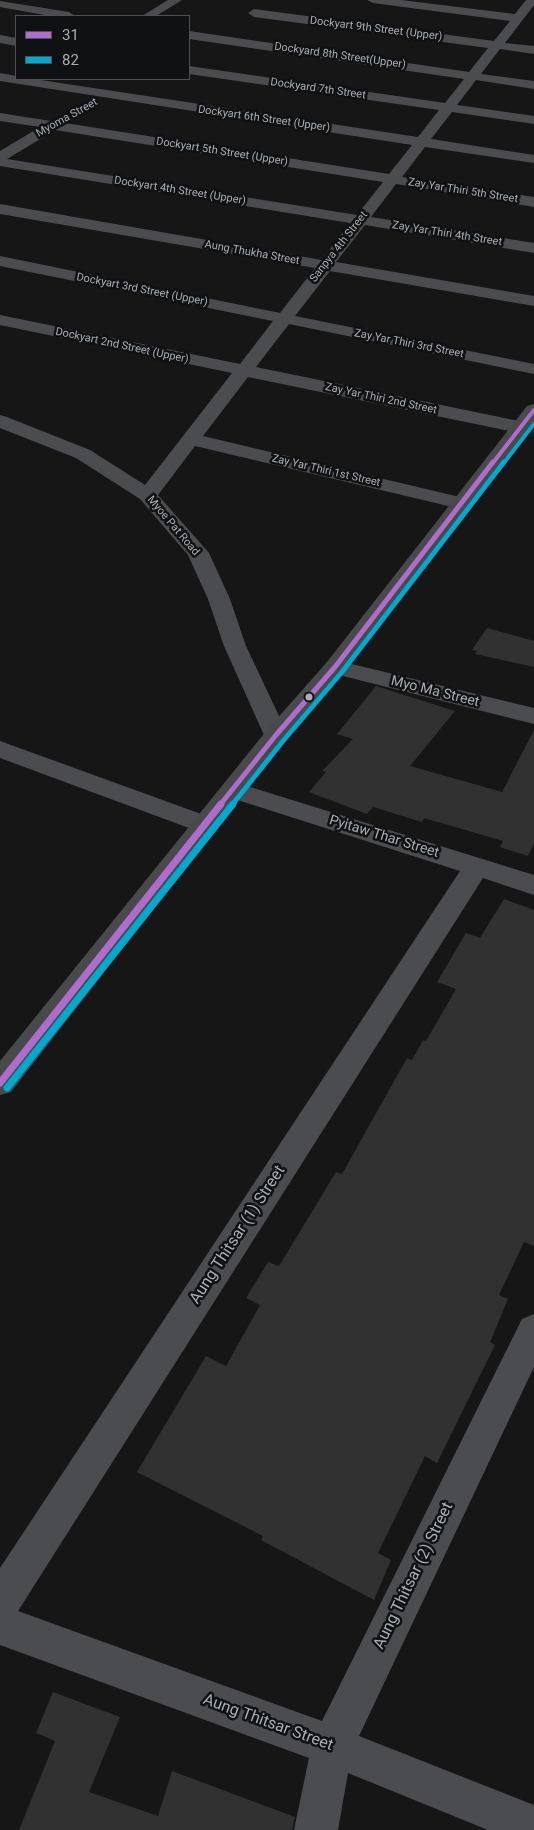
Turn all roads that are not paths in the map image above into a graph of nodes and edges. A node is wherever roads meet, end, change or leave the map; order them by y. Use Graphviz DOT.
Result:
graph roads {
  1 [pos="176,0"];
  2 [pos="373,0"];
  3 [pos="532,0"];
  4 [pos="0,4"];
  5 [pos="268,4"];
  6 [pos="525,13"];
  7 [pos="63,15"];
  8 [pos="150,15"];
  9 [pos="223,29"];
  10 [pos="190,35"];
  11 [pos="207,38"];
  12 [pos="0,40"];
  13 [pos="15,42"];
  14 [pos="497,45"];
  15 [pos="190,46"];
  16 [pos="534,50"];
  17 [pos="190,70"];
  18 [pos="473,75"];
  19 [pos="0,77"];
  20 [pos="15,79"];
  21 [pos="29,80"];
  22 [pos="126,83"];
  23 [pos="534,85"];
  24 [pos="9,91"];
  25 [pos="107,95"];
  26 [pos="92,104"];
  27 [pos="448,108"];
  28 [pos="0,117"];
  29 [pos="68,117"];
  30 [pos="534,120"];
  31 [pos="52,125"];
  32 [pos="421,142"];
  33 [pos="0,157"];
  34 [pos="534,159"];
  35 [pos="0,162"];
  36 [pos="392,180"];
  37 [pos="534,202"];
  38 [pos="0,209"];
  39 [pos="360,220"];
  40 [pos="534,248"];
  41 [pos="0,261"];
  42 [pos="326,265"];
  43 [pos="534,301"];
  44 [pos="284,319"];
  45 [pos="0,320"];
  46 [pos="534,369"];
  47 [pos="243,371"];
  48 [pos="526,418"];
  49 [pos="0,421"];
  50 [pos="191,439"];
  51 [pos="147,494"];
  52 [pos="461,502"];
  53 [pos="335,667"];
  54 [pos="534,716"];
  55 [pos="276,735"];
  56 [pos="0,749"];
  57 [pos="234,790"];
  58 [pos="206,825"];
  59 [pos="477,866"];
  60 [pos="534,885"];
  61 [pos="0,1083"];
  62 [pos="534,1330"];
  63 [pos="0,1603"];
  64 [pos="0,1625"];
  65 [pos="332,1746"];
  66 [pos="534,1827"];
  67 [pos="316,1830"];
  1 -- 8 [label="street"];
  2 -- 6 [label="street"];
  3 -- 6 [label="street, Sanpya 4th Street"];
  4 -- 7 [label="street"];
  5 -- 14 [label="street, Dockyart 9th Street (Upper)"];
  6 -- 14 [label="street, Sanpya 4th Street"];
  9 -- 11 [label="street"];
  10 -- 11 [label="street, Dockyard 8th Street(Upper)"];
  11 -- 15 [label="street"];
  11 -- 18 [label="street, Dockyard 8th Street(Upper)"];
  12 -- 13 [label="street"];
  14 -- 16 [label="street, Dockyart 9th Street (Upper)"];
  14 -- 18 [label="street, Sanpya 4th Street"];
  17 -- 27 [label="street, Dockyard 7th Street"];
  18 -- 23 [label="street, Dockyard 8th Street(Upper)"];
  18 -- 27 [label="street, Sanpya 4th Street"];
  19 -- 20 [label="street, Dockyart 6th Street (Upper)"];
  21 -- 24 [label="street"];
  21 -- 25 [label="street, Dockyart 6th Street (Upper)"];
  22 -- 25 [label="street, Myoma Street"];
  25 -- 26 [label="street, Myoma Street"];
  25 -- 32 [label="street, Dockyart 6th Street (Upper)"];
  27 -- 30 [label="street, Dockyard 7th Street"];
  27 -- 32 [label="street, Sanpya 4th Street"];
  28 -- 31 [label="street, Dockyart 5th Street (Upper)"];
  29 -- 31 [label="street, Myoma Street"];
  31 -- 33 [label="street, Myoma Street"];
  31 -- 36 [label="street, Dockyart 5th Street (Upper)"];
  32 -- 34 [label="street, Dockyart 6th Street (Upper)"];
  32 -- 36 [label="street, Sanpya 4th Street"];
  35 -- 39 [label="street, Dockyart 4th Street (Upper)"];
  36 -- 37 [label="street, Zay Yar Thiri 5th Street"];
  36 -- 39 [label="street, Sanpya 4th Street"];
  38 -- 42 [label="street, Aung Thukha Street"];
  39 -- 40 [label="street, Zay Yar Thiri 4th Street"];
  39 -- 42 [label="street, Sanpya 4th Street"];
  41 -- 44 [label="street, Dockyart 3rd Street (Upper)"];
  42 -- 43 [label="street, Aung Thukha Street"];
  42 -- 44 [label="street, Sanpya 4th Street"];
  44 -- 46 [label="street, Zay Yar Thiri 3rd Street"];
  44 -- 47 [label="street, Sanpya 4th Street"];
  45 -- 47 [label="street, Dockyart 2nd Street (Upper)"];
  47 -- 48 [label="street, Zay Yar Thiri 2nd Street"];
  47 -- 50 [label="street, Sanpya 4th Street"];
  48 -- 52 [label="main road"];
  49 -- 51 [label="street, Myoe Pat Road"];
  50 -- 51 [label="street, Sanpya 4th Street"];
  50 -- 52 [label="street, Zay Yar Thiri 1st Street"];
  51 -- 55 [label="street, Myoe Pat Road"];
  52 -- 53 [label="main road"];
  53 -- 54 [label="street, Myo Ma Street"];
  53 -- 55 [label="main road"];
  55 -- 57 [label="main road"];
  56 -- 58 [label="street"];
  57 -- 58 [label="main road"];
  57 -- 59 [label="street, Pyitaw Thar Street"];
  58 -- 61 [label="main road"];
  59 -- 60 [label="street, Pyitaw Thar Street"];
  59 -- 63 [label="street, Aung Thitsar (1) Street"];
  62 -- 65 [label="street, Aung Thitsar (2) Street"];
  64 -- 65 [label="street, Aung Thitsar Street"];
  65 -- 66 [label="street, Aung Thitsar Street"];
  65 -- 67 [label="street, Aung Thitsar (2) Street"];
}
